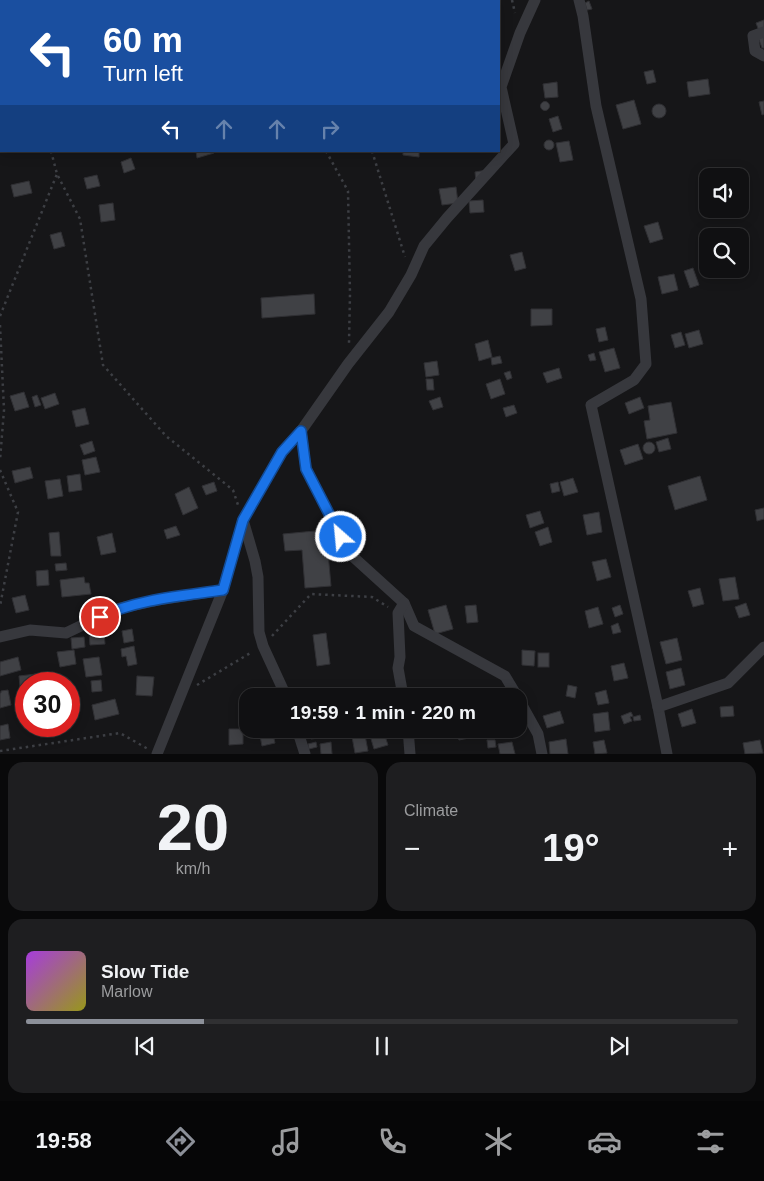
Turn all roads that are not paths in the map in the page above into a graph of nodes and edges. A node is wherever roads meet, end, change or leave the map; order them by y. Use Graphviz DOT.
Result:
graph roads {
  1 [pos="535,0"];
  2 [pos="579,0"];
  3 [pos="764,32"];
  4 [pos="764,56"];
  5 [pos="301,431"];
  6 [pos="243,520"];
  7 [pos="223,590"];
  8 [pos="404,603"];
  9 [pos="0,637"];
  10 [pos="764,647"];
  11 [pos="282,688"];
  12 [pos="402,688"];
  13 [pos="511,688"];
  14 [pos="658,707"];
  15 [pos="527,715"];
  16 [pos="300,738"];
  17 [pos="409,738"];
  18 [pos="157,753"];
  19 [pos="305,754"];
  20 [pos="410,754"];
  21 [pos="542,754"];
  22 [pos="667,754"];
  1 -- 5 [label="street"];
  2 -- 14 [label="street"];
  3 -- 4 [label="street"];
  5 -- 6 [label="street"];
  5 -- 8 [label="street"];
  6 -- 7 [label="street"];
  6 -- 11 [label="street"];
  7 -- 9 [label="street"];
  7 -- 18 [label="street"];
  8 -- 12 [label="street"];
  8 -- 13 [label="street"];
  10 -- 14 [label="street"];
  14 -- 22 [label="street"];
  15 -- 21 [label="street"];
  16 -- 19 [label="street"];
  17 -- 20 [label="street"];
}
